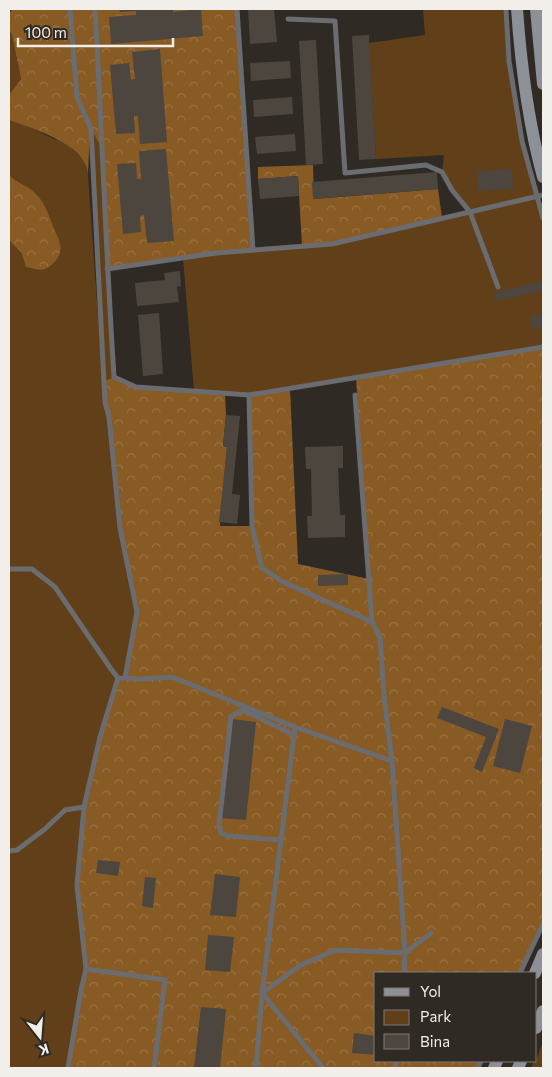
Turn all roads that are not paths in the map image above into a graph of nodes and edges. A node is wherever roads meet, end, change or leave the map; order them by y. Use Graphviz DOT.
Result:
graph roads {
  1 [pos="70,9"];
  2 [pos="95,9"];
  3 [pos="237,9"];
  4 [pos="506,9"];
  5 [pos="518,9"];
  6 [pos="536,9"];
  7 [pos="288,19"];
  8 [pos="543,84"];
  9 [pos="543,177"];
  10 [pos="540,195"];
  11 [pos="470,212"];
  12 [pos="543,218"];
  13 [pos="253,250"];
  14 [pos="107,269"];
  15 [pos="498,287"];
  16 [pos="543,346"];
  17 [pos="249,395"];
  18 [pos="355,395"];
  19 [pos="9,569"];
  20 [pos="372,622"];
  21 [pos="118,678"];
  22 [pos="125,678"];
  23 [pos="295,727"];
  24 [pos="294,735"];
  25 [pos="392,761"];
  26 [pos="84,808"];
  27 [pos="281,840"];
  28 [pos="9,851"];
  29 [pos="543,924"];
  30 [pos="431,933"];
  31 [pos="405,953"];
  32 [pos="543,954"];
  33 [pos="86,969"];
  34 [pos="404,972"];
  35 [pos="520,972"];
  36 [pos="535,972"];
  37 [pos="262,993"];
  38 [pos="543,1011"];
  39 [pos="537,1026"];
  40 [pos="68,1068"];
  41 [pos="154,1068"];
  42 [pos="256,1068"];
  43 [pos="323,1068"];
  1 -- 22 [label="lane"];
  2 -- 14 [label="lane"];
  3 -- 13 [label="lane"];
  4 -- 10 [label="lane"];
  5 -- 9 [label="main road"];
  6 -- 8 [label="main road"];
  7 -- 11 [label="lane"];
  10 -- 11 [label="lane"];
  10 -- 12 [label="lane"];
  11 -- 13 [label="lane"];
  11 -- 15 [label="lane"];
  13 -- 14 [label="lane"];
  14 -- 17 [label="lane"];
  16 -- 17 [label="lane"];
  17 -- 20 [label="lane"];
  18 -- 20 [label="lane"];
  19 -- 21 [label="lane"];
  20 -- 25 [label="lane"];
  21 -- 22 [label="lane"];
  21 -- 26 [label="lane"];
  22 -- 23 [label="lane"];
  23 -- 24 [label="lane"];
  23 -- 25 [label="lane"];
  24 -- 27 [label="lane"];
  24 -- 27 [label="lane"];
  25 -- 31 [label="lane"];
  26 -- 28 [label="lane"];
  26 -- 33 [label="lane"];
  27 -- 37 [label="lane"];
  29 -- 35 [label="lane"];
  30 -- 31 [label="lane"];
  31 -- 34 [label="lane"];
  31 -- 37 [label="lane"];
  32 -- 36 [label="main road"];
  33 -- 40 [label="lane"];
  33 -- 41 [label="lane"];
  37 -- 42 [label="lane"];
  37 -- 43 [label="lane"];
  38 -- 39 [label="main road"];
}
